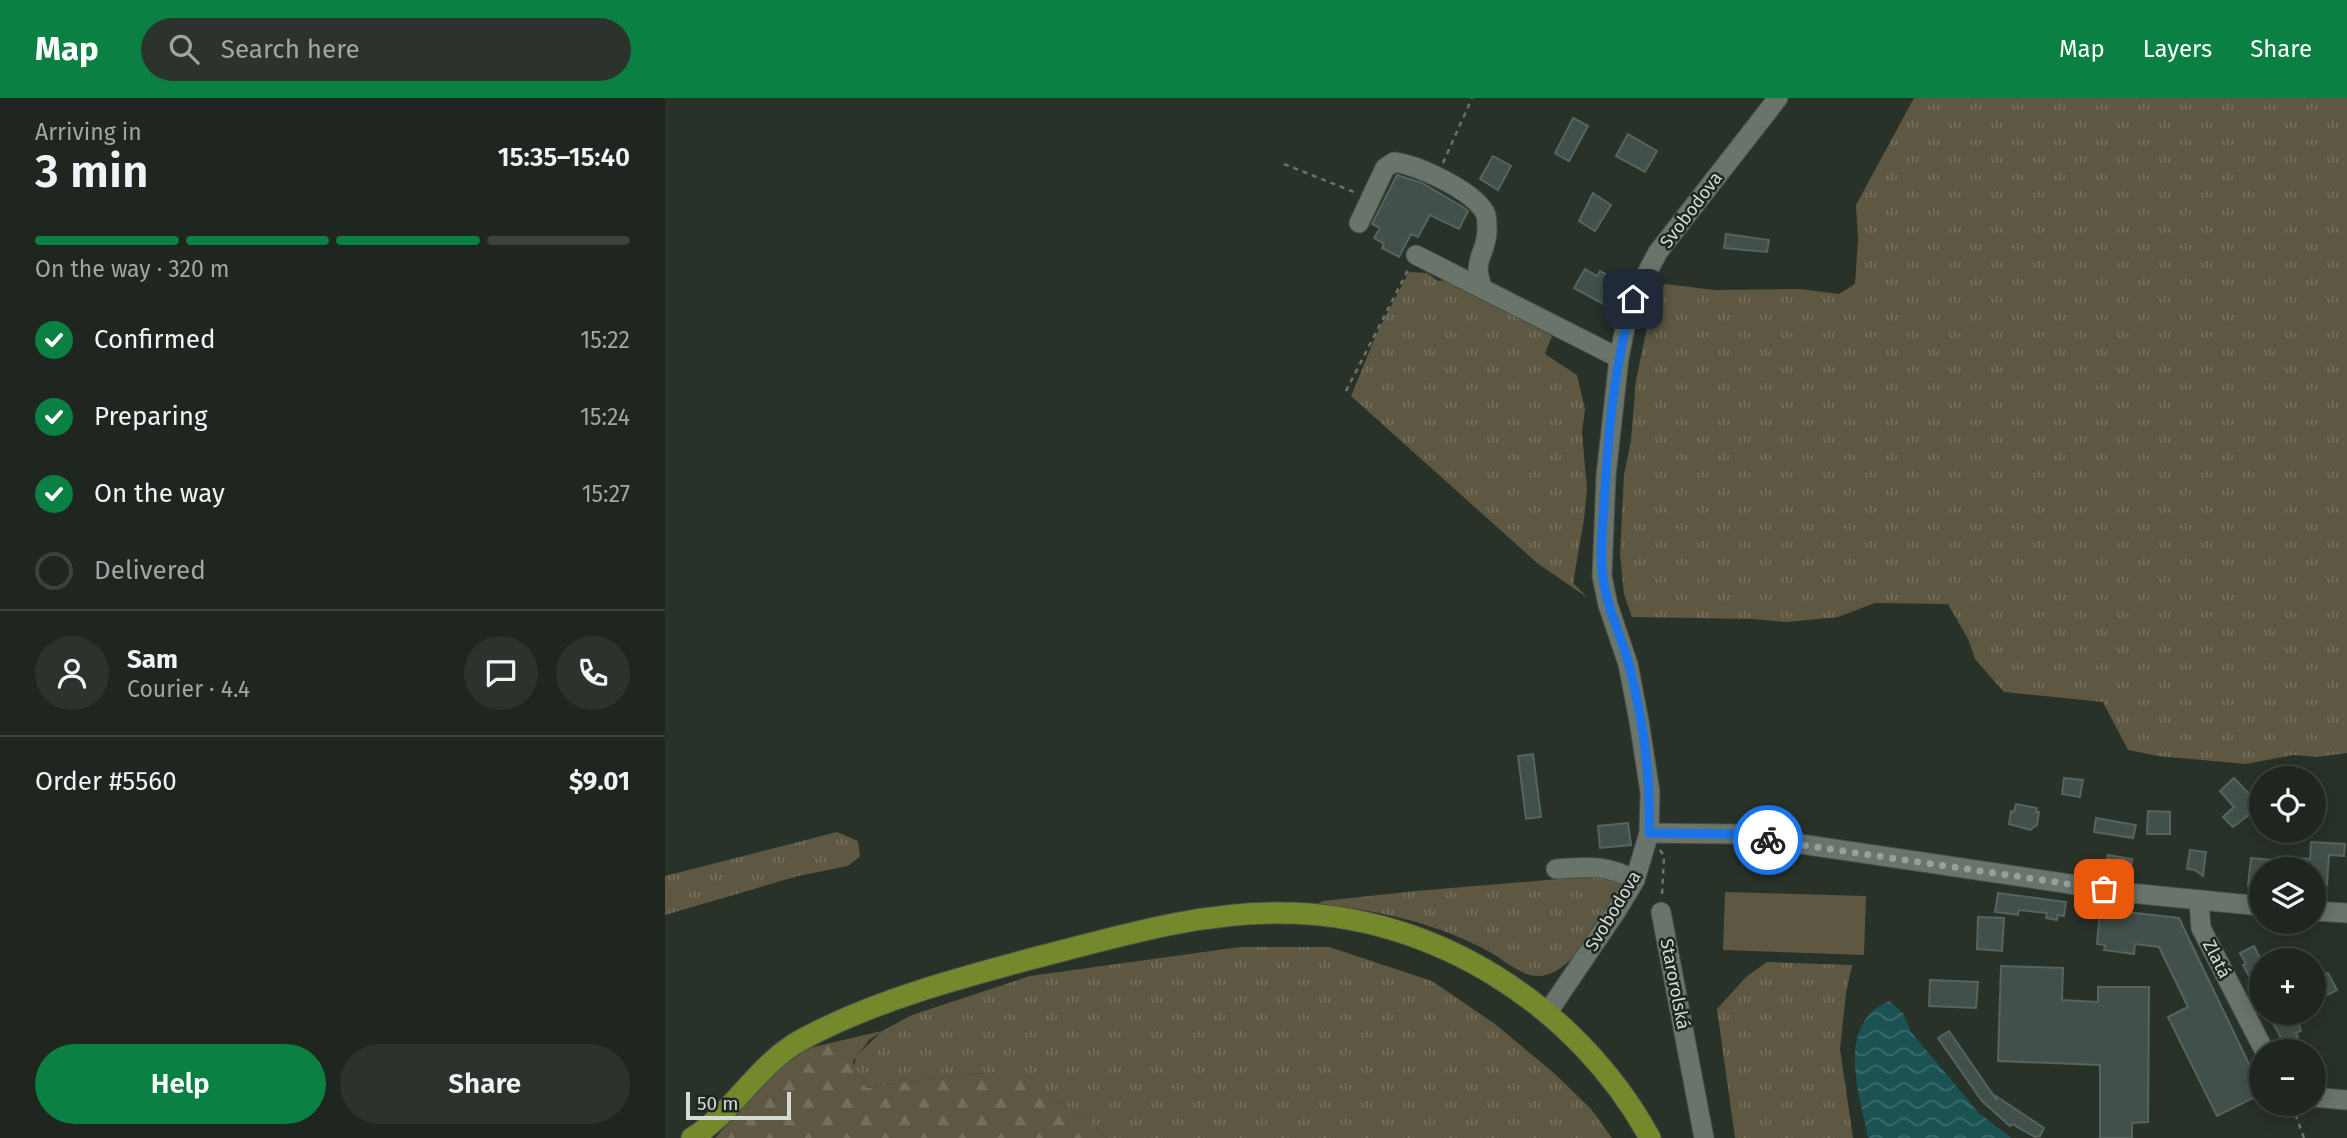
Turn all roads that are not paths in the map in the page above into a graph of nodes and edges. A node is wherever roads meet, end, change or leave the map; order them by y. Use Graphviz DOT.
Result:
graph roads {
  1 [pos="1778,98"];
  2 [pos="1359,223"];
  3 [pos="1416,255"];
  4 [pos="1483,289"];
  5 [pos="1619,358"];
  6 [pos="1649,833"];
  7 [pos="1556,869"];
  8 [pos="1635,880"];
  9 [pos="2199,900"];
  10 [pos="2249,905"];
  11 [pos="1661,912"];
  12 [pos="2326,912"];
  13 [pos="2347,914"];
  14 [pos="1548,1012"];
  15 [pos="2258,1039"];
  16 [pos="2326,1098"];
  17 [pos="2347,1100"];
  18 [pos="692,1138"];
  19 [pos="1650,1138"];
  20 [pos="1704,1138"];
  1 -- 5 [label="street, Svobodova"];
  2 -- 4 [label="street"];
  3 -- 4 [label="street"];
  4 -- 5 [label="street"];
  5 -- 6 [label="street, Svobodova"];
  6 -- 8 [label="street, Svobodova"];
  6 -- 9 [label="street"];
  7 -- 8 [label="street"];
  8 -- 14 [label="street, Svobodova"];
  9 -- 10 [label="street"];
  9 -- 15 [label="street, Zlatá"];
  11 -- 20 [label="street, Starorolská"];
  12 -- 13 [label="street"];
  14 -- 18 [label="main road"];
  14 -- 19 [label="main road"];
  16 -- 17 [label="street"];
}
